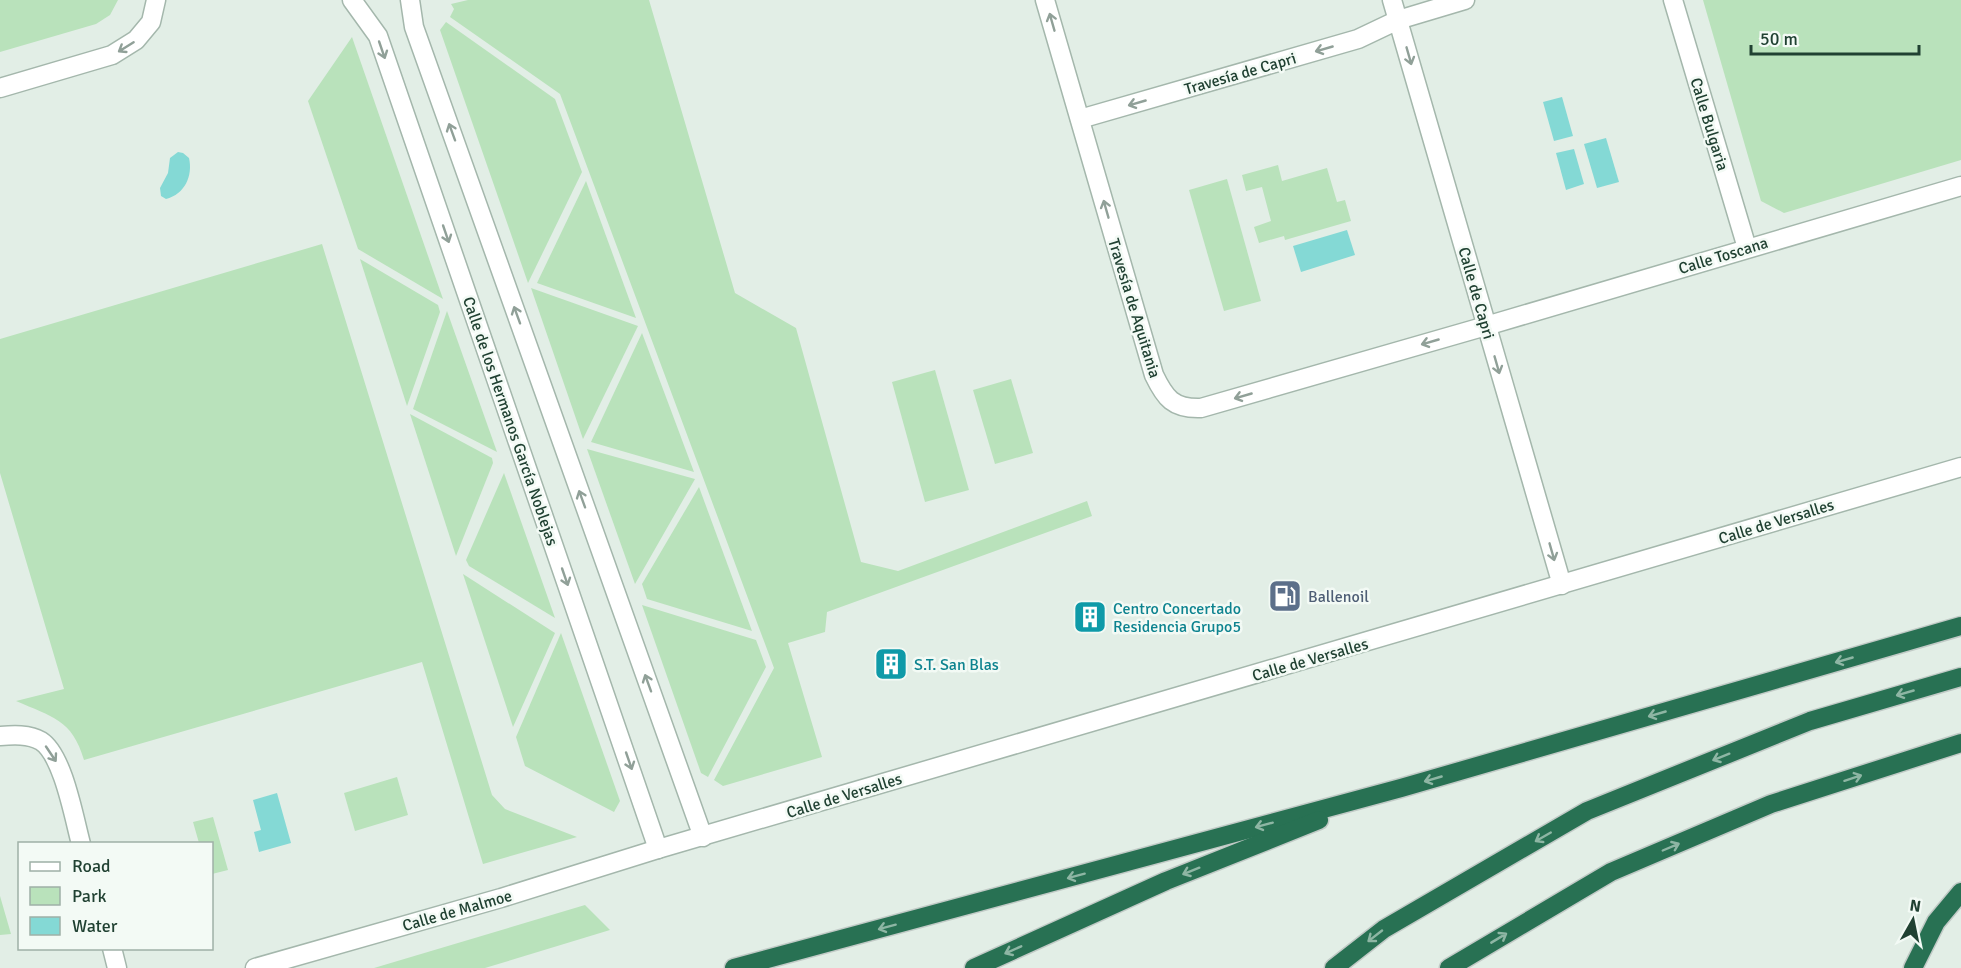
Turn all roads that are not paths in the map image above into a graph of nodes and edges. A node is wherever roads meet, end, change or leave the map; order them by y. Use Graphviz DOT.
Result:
graph roads {
  1 [pos="156,0"];
  2 [pos="352,0"];
  3 [pos="410,0"];
  4 [pos="1045,0"];
  5 [pos="1392,0"];
  6 [pos="1465,0"];
  7 [pos="1673,0"];
  8 [pos="1398,20"];
  9 [pos="0,88"];
  10 [pos="1080,119"];
  11 [pos="1961,186"];
  12 [pos="1747,248"];
  13 [pos="1486,326"];
  14 [pos="1961,467"];
  15 [pos="1562,585"];
  16 [pos="1961,626"];
  17 [pos="1961,677"];
  18 [pos="0,736"];
  19 [pos="1961,743"];
  20 [pos="1401,788"];
  21 [pos="703,837"];
  22 [pos="81,842"];
  23 [pos="658,849"];
  24 [pos="1961,892"];
  25 [pos="112,950"];
  26 [pos="117,968"];
  27 [pos="255,968"];
  28 [pos="734,968"];
  29 [pos="974,968"];
  30 [pos="1334,968"];
  31 [pos="1449,968"];
  32 [pos="1913,968"];
  1 -- 9 [label="street, one-way"];
  2 -- 23 [label="street, Calle de los Hermanos García Noblejas, one-way"];
  21 -- 3 [label="street, one-way"];
  10 -- 4 [label="street, Travesía de Aquitania, one-way"];
  5 -- 8 [label="street, Calle de Capri"];
  6 -- 8 [label="street, Travesía de Capri"];
  7 -- 12 [label="street, Calle Bulgaria"];
  8 -- 10 [label="street, Travesía de Capri, one-way"];
  8 -- 13 [label="street, Calle de Capri, one-way"];
  13 -- 10 [label="street, Travesía de Aquitania, one-way"];
  11 -- 12 [label="street, Calle Toscana"];
  12 -- 13 [label="street, Calle Toscana"];
  13 -- 15 [label="street, Calle de Capri, one-way"];
  14 -- 15 [label="street, Calle de Versalles"];
  15 -- 21 [label="street, Calle de Versalles"];
  16 -- 20 [label="highway, one-way"];
  17 -- 30 [label="highway, one-way"];
  18 -- 22 [label="street, one-way"];
  31 -- 19 [label="highway, one-way"];
  20 -- 28 [label="highway, one-way"];
  20 -- 29 [label="highway, one-way"];
  21 -- 23 [label="street, Calle de Versalles"];
  23 -- 27 [label="street, Calle de Malmoe"];
  24 -- 32 [label="highway"];
  25 -- 26 [label="street"];
}
